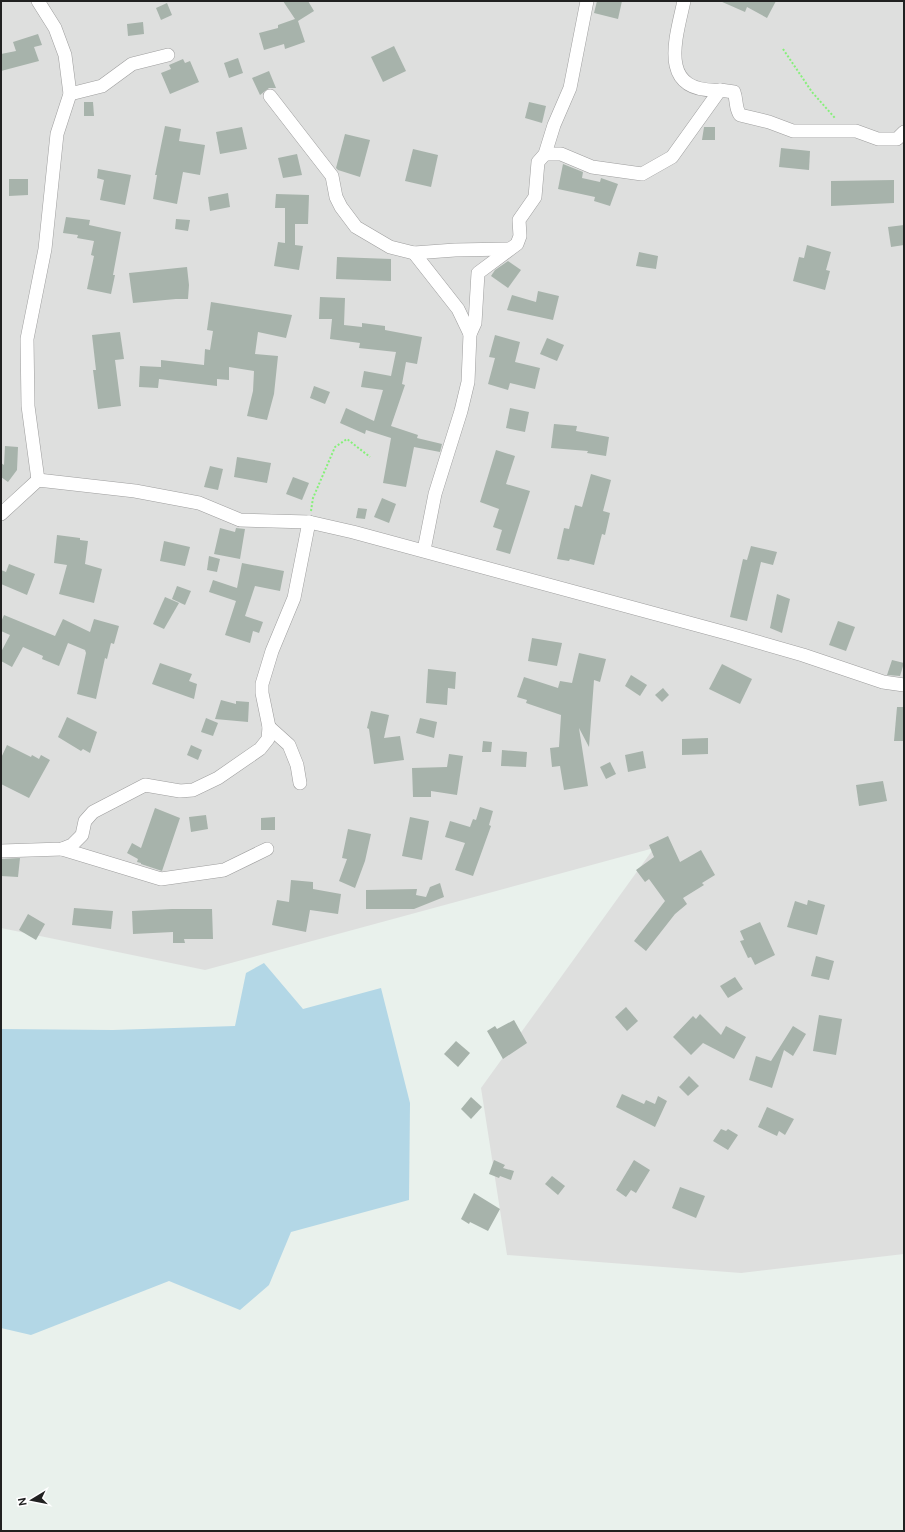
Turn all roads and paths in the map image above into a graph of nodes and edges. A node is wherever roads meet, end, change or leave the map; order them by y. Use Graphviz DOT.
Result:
graph roads {
  1 [pos="38,1"];
  2 [pos="587,1"];
  3 [pos="684,1"];
  4 [pos="783,49"];
  5 [pos="168,55"];
  6 [pos="720,90"];
  7 [pos="70,94"];
  8 [pos="270,96"];
  9 [pos="847,131"];
  10 [pos="904,132"];
  11 [pos="545,154"];
  12 [pos="508,250"];
  13 [pos="414,253"];
  14 [pos="470,334"];
  15 [pos="370,457"];
  16 [pos="38,480"];
  17 [pos="1,514"];
  18 [pos="309,522"];
  19 [pos="424,550"];
  20 [pos="904,685"];
  21 [pos="269,727"];
  22 [pos="300,783"];
  23 [pos="62,849"];
  24 [pos="267,849"];
  25 [pos="1,851"];
  1 -- 7 [label="street"];
  2 -- 11 [label="street"];
  3 -- 6 [label="street"];
  4 -- 9 [label="path"];
  5 -- 7 [label="street"];
  6 -- 9 [label="street"];
  6 -- 11 [label="street"];
  7 -- 16 [label="street"];
  8 -- 13 [label="street"];
  9 -- 10 [label="street"];
  11 -- 12 [label="street"];
  12 -- 13 [label="street"];
  12 -- 14 [label="street"];
  13 -- 14 [label="street"];
  14 -- 19 [label="street"];
  15 -- 18 [label="path"];
  16 -- 17 [label="street"];
  16 -- 18 [label="street"];
  18 -- 19 [label="street"];
  18 -- 21 [label="street"];
  19 -- 20 [label="street"];
  21 -- 22 [label="street"];
  21 -- 23 [label="street"];
  23 -- 24 [label="street"];
  23 -- 25 [label="street"];
}
